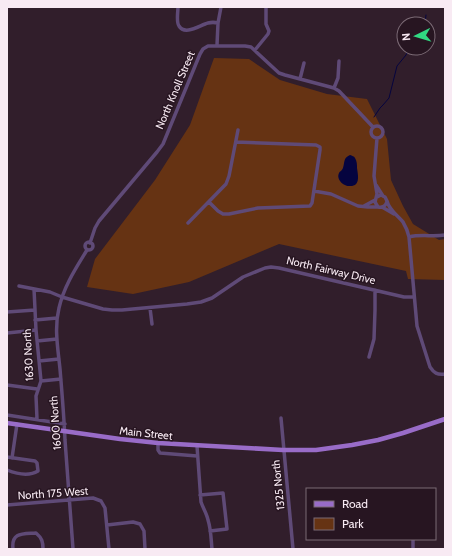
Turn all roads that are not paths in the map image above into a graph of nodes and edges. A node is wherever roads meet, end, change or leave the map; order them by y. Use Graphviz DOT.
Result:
graph roads {
  1 [pos="178,7"];
  2 [pos="221,7"];
  3 [pos="266,7"];
  4 [pos="218,23"];
  5 [pos="217,45"];
  6 [pos="255,50"];
  7 [pos="339,61"];
  8 [pos="304,63"];
  9 [pos="300,79"];
  10 [pos="334,88"];
  11 [pos="374,127"];
  12 [pos="238,130"];
  13 [pos="377,138"];
  14 [pos="236,142"];
  15 [pos="375,184"];
  16 [pos="314,191"];
  17 [pos="383,196"];
  18 [pos="376,198"];
  19 [pos="387,201"];
  20 [pos="209,202"];
  21 [pos="364,206"];
  22 [pos="380,207"];
  23 [pos="394,214"];
  24 [pos="188,223"];
  25 [pos="445,235"];
  26 [pos="409,237"];
  27 [pos="19,286"];
  28 [pos="34,289"];
  29 [pos="375,290"];
  30 [pos="62,297"];
  31 [pos="414,297"];
  32 [pos="150,308"];
  33 [pos="34,310"];
  34 [pos="7,312"];
  35 [pos="57,318"];
  36 [pos="35,320"];
  37 [pos="152,324"];
  38 [pos="36,330"];
  39 [pos="7,333"];
  40 [pos="57,339"];
  41 [pos="37,341"];
  42 [pos="369,357"];
  43 [pos="59,359"];
  44 [pos="39,361"];
  45 [pos="445,374"];
  46 [pos="61,379"];
  47 [pos="41,381"];
  48 [pos="7,385"];
  49 [pos="38,389"];
  50 [pos="7,415"];
  51 [pos="281,418"];
  52 [pos="37,419"];
  53 [pos="445,419"];
  54 [pos="7,423"];
  55 [pos="17,424"];
  56 [pos="65,424"];
  57 [pos="65,431"];
  58 [pos="158,444"];
  59 [pos="197,446"];
  60 [pos="283,450"];
  61 [pos="197,456"];
  62 [pos="7,457"];
  63 [pos="12,458"];
  64 [pos="7,470"];
  65 [pos="200,495"];
  66 [pos="69,499"];
  67 [pos="7,505"];
  68 [pos="107,525"];
  69 [pos="210,531"];
  70 [pos="13,549"];
  71 [pos="43,549"];
  72 [pos="73,549"];
  73 [pos="109,549"];
  74 [pos="145,549"];
  75 [pos="212,549"];
  76 [pos="293,549"];
  1 -- 4 [label="street"];
  2 -- 4 [label="street"];
  3 -- 6 [label="street"];
  4 -- 5 [label="street"];
  5 -- 6 [label="street, North Knoll Street"];
  5 -- 30 [label="street, North Knoll Street"];
  6 -- 9 [label="street"];
  7 -- 10 [label="street"];
  8 -- 9 [label="street"];
  9 -- 10 [label="street"];
  10 -- 11 [label="street"];
  11 -- 13 [label="street"];
  11 -- 13 [label="street"];
  12 -- 14 [label="street"];
  13 -- 15 [label="street"];
  14 -- 16 [label="street"];
  14 -- 20 [label="street"];
  15 -- 17 [label="street"];
  15 -- 18 [label="street"];
  16 -- 20 [label="street"];
  16 -- 21 [label="street"];
  17 -- 18 [label="street"];
  17 -- 19 [label="street"];
  18 -- 21 [label="street"];
  18 -- 22 [label="street"];
  19 -- 22 [label="street"];
  19 -- 23 [label="street"];
  20 -- 24 [label="street"];
  21 -- 22 [label="street"];
  22 -- 23 [label="street"];
  23 -- 26 [label="street"];
  25 -- 26 [label="street"];
  26 -- 31 [label="street"];
  27 -- 28 [label="street, North Fairway Drive"];
  28 -- 30 [label="street, North Fairway Drive"];
  28 -- 33 [label="street, 1630 North"];
  29 -- 31 [label="street, North Fairway Drive"];
  29 -- 32 [label="street, North Fairway Drive"];
  29 -- 42 [label="street"];
  30 -- 32 [label="street, North Fairway Drive"];
  30 -- 35 [label="street, 1600 North"];
  31 -- 45 [label="street"];
  32 -- 37 [label="street"];
  33 -- 34 [label="street"];
  33 -- 36 [label="street, 1630 North"];
  35 -- 36 [label="street"];
  35 -- 40 [label="street, 1600 North"];
  36 -- 38 [label="street, 1630 North"];
  38 -- 39 [label="street"];
  38 -- 41 [label="street, 1630 North"];
  40 -- 41 [label="street"];
  40 -- 43 [label="street, 1600 North"];
  41 -- 44 [label="street, 1630 North"];
  43 -- 44 [label="street"];
  43 -- 46 [label="street, 1600 North"];
  44 -- 47 [label="street, 1630 North"];
  46 -- 47 [label="street"];
  46 -- 56 [label="street, 1600 North"];
  47 -- 49 [label="street, 1630 North"];
  48 -- 49 [label="street"];
  49 -- 52 [label="street, 1630 North"];
  50 -- 52 [label="street"];
  51 -- 60 [label="street, 1325 North"];
  52 -- 56 [label="street"];
  53 -- 60 [label="main road, Main Street"];
  54 -- 55 [label="main road, Main Street"];
  55 -- 57 [label="main road, Main Street"];
  55 -- 63 [label="street"];
  56 -- 57 [label="street, 1600 North"];
  57 -- 58 [label="main road, Main Street"];
  57 -- 66 [label="street, 1600 North"];
  58 -- 59 [label="main road, Main Street"];
  58 -- 61 [label="street"];
  59 -- 60 [label="main road, Main Street"];
  59 -- 61 [label="street"];
  60 -- 76 [label="street, 1325 North"];
  61 -- 65 [label="street"];
  62 -- 63 [label="street"];
  63 -- 64 [label="street"];
  65 -- 69 [label="street"];
  65 -- 69 [label="street"];
  66 -- 67 [label="street, North 175 West"];
  66 -- 68 [label="street, North 175 West"];
  66 -- 72 [label="street, 1600 North"];
  68 -- 73 [label="street"];
  68 -- 74 [label="street"];
  69 -- 75 [label="street"];
  70 -- 71 [label="street"];
}
